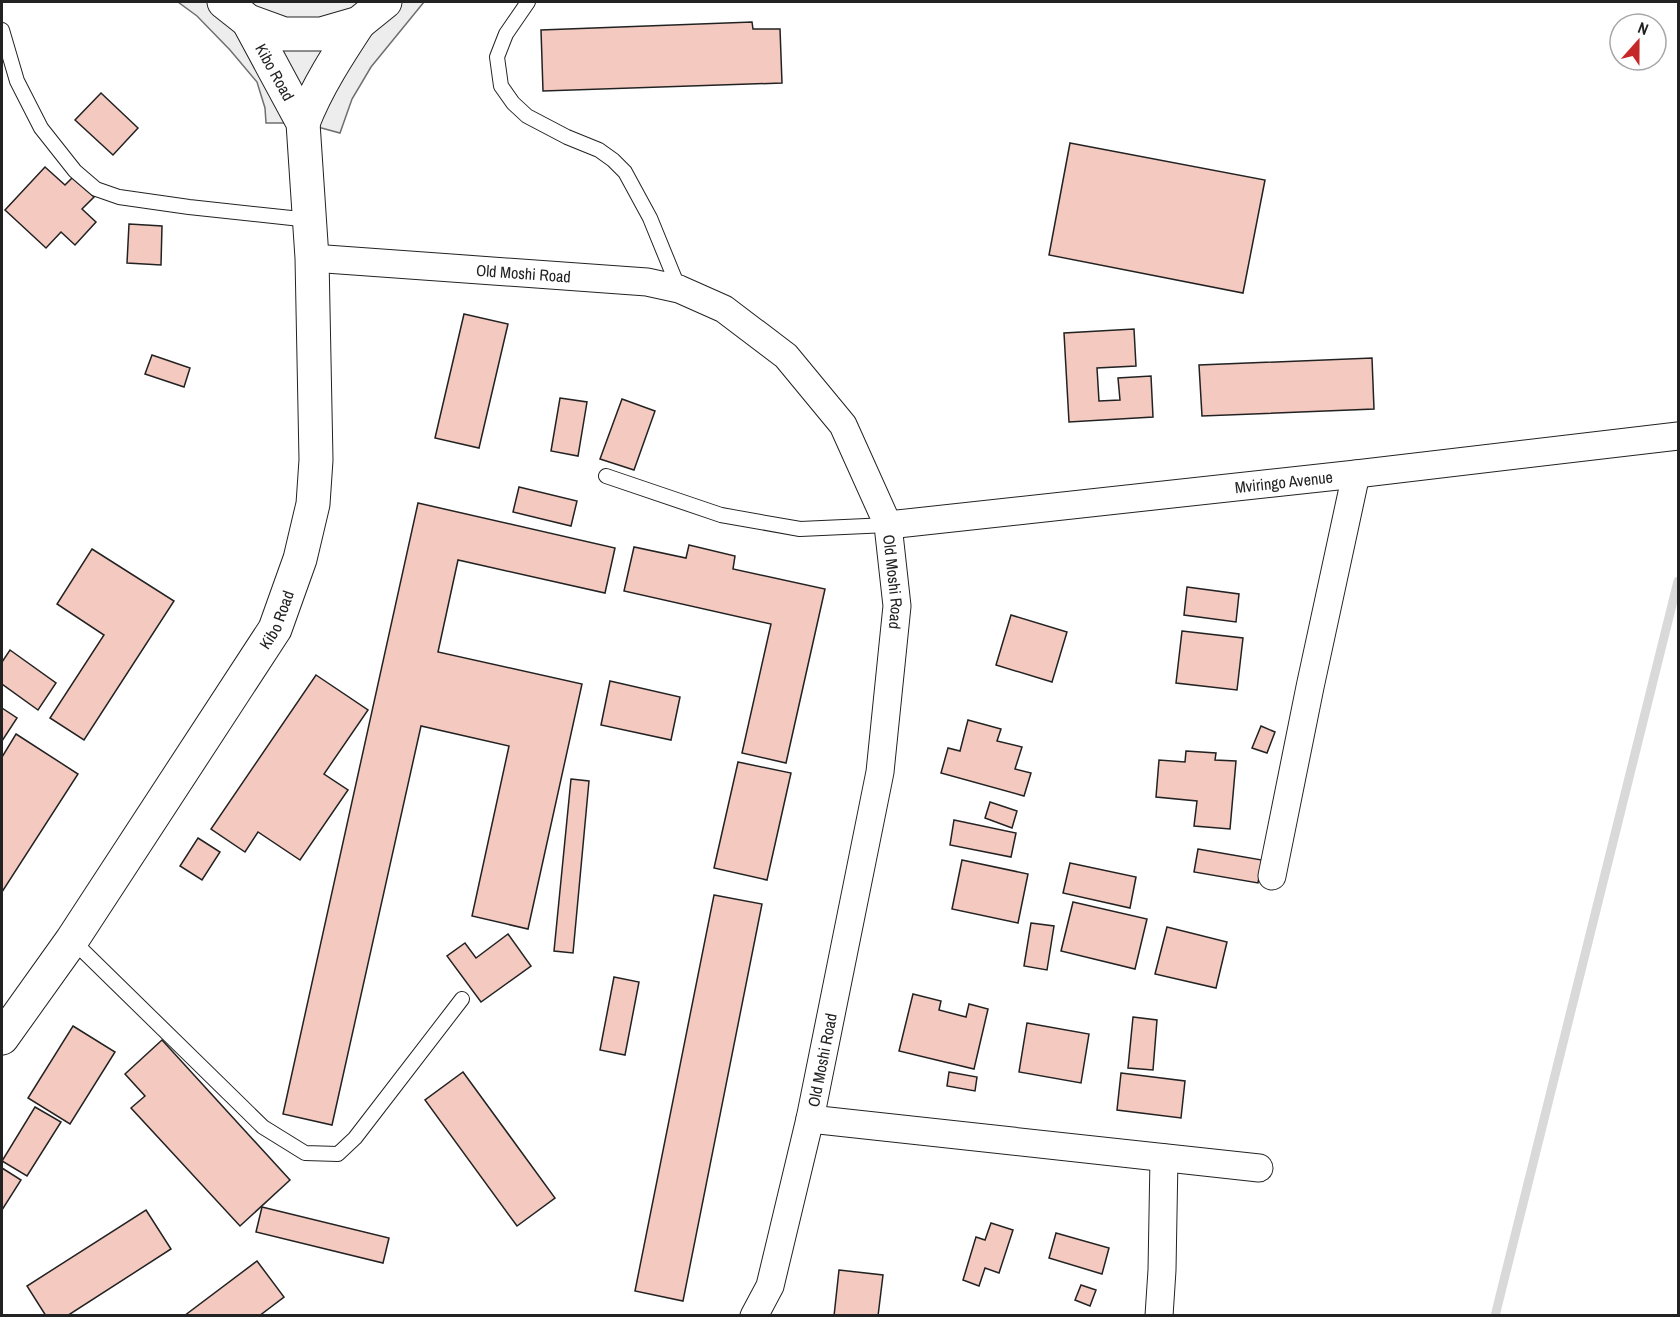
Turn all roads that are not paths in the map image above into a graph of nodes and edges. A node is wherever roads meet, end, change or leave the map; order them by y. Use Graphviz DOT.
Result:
graph roads {
  1 [pos="385,2"];
  2 [pos="528,2"];
  3 [pos="236,11"];
  4 [pos="359,23"];
  5 [pos="2,30"];
  6 [pos="303,123"];
  7 [pos="310,220"];
  8 [pos="312,258"];
  9 [pos="679,289"];
  10 [pos="1678,436"];
  11 [pos="1356,474"];
  12 [pos="606,476"];
  13 [pos="888,525"];
  14 [pos="1272,876"];
  15 [pos="72,940"];
  16 [pos="462,999"];
  17 [pos="2,1038"];
  18 [pos="810,1119"];
  19 [pos="1164,1158"];
  20 [pos="1259,1168"];
  21 [pos="754,1316"];
  22 [pos="1159,1316"];
  1 -- 4 [label="main road"];
  2 -- 9 [label="lane"];
  3 -- 4 [label="main road"];
  3 -- 6 [label="main road, Kibo Road"];
  4 -- 6 [label="main road, Kibo Road"];
  5 -- 7 [label="lane"];
  6 -- 7 [label="main road, Kibo Road"];
  7 -- 8 [label="main road, Kibo Road"];
  8 -- 9 [label="street, Old Moshi Road"];
  8 -- 15 [label="main road, Kibo Road"];
  9 -- 13 [label="street, Old Moshi Road"];
  10 -- 11 [label="street, Mviringo Avenue"];
  11 -- 13 [label="street, Mviringo Avenue"];
  11 -- 14 [label="street"];
  12 -- 13 [label="lane"];
  13 -- 18 [label="street, Old Moshi Road"];
  15 -- 16 [label="lane"];
  15 -- 17 [label="main road, Kibo Road"];
  18 -- 19 [label="street"];
  18 -- 21 [label="street, Old Moshi Road"];
  19 -- 20 [label="street"];
  19 -- 22 [label="street"];
}
